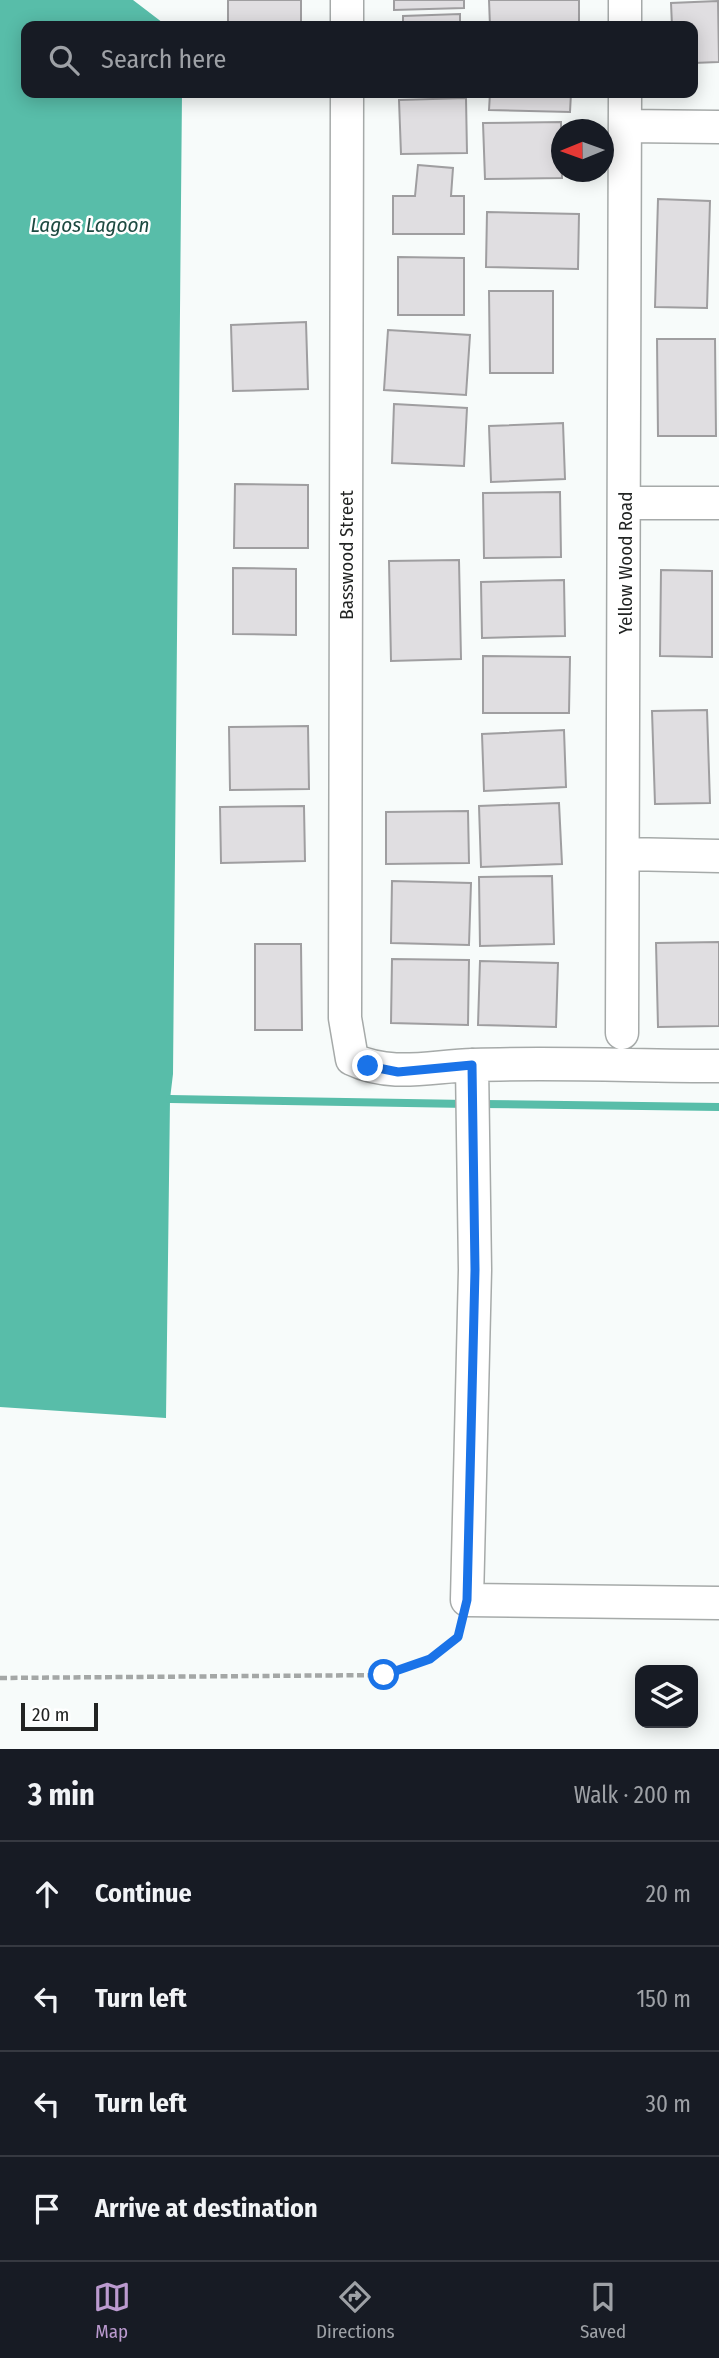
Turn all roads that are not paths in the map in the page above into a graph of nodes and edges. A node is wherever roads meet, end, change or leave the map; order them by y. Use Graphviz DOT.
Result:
graph roads {
  1 [pos="347,0"];
  2 [pos="625,0"];
  3 [pos="347,21"];
  4 [pos="625,21"];
  5 [pos="347,98"];
  6 [pos="625,98"];
  7 [pos="625,127"];
  8 [pos="719,127"];
  9 [pos="625,503"];
  10 [pos="719,503"];
  11 [pos="625,854"];
  12 [pos="719,856"];
  13 [pos="622,1033"];
  14 [pos="719,1066"];
  15 [pos="472,1072"];
  16 [pos="719,1603"];
  1 -- 3 [label="street"];
  2 -- 4 [label="street"];
  5 -- 15 [label="street, Basswood Street"];
  6 -- 7 [label="street, Yellow Wood Road"];
  7 -- 8 [label="street"];
  7 -- 9 [label="street, Yellow Wood Road"];
  9 -- 10 [label="street"];
  9 -- 11 [label="street, Yellow Wood Road"];
  11 -- 12 [label="street"];
  11 -- 13 [label="street, Yellow Wood Road"];
  14 -- 15 [label="street"];
  15 -- 16 [label="street"];
}
